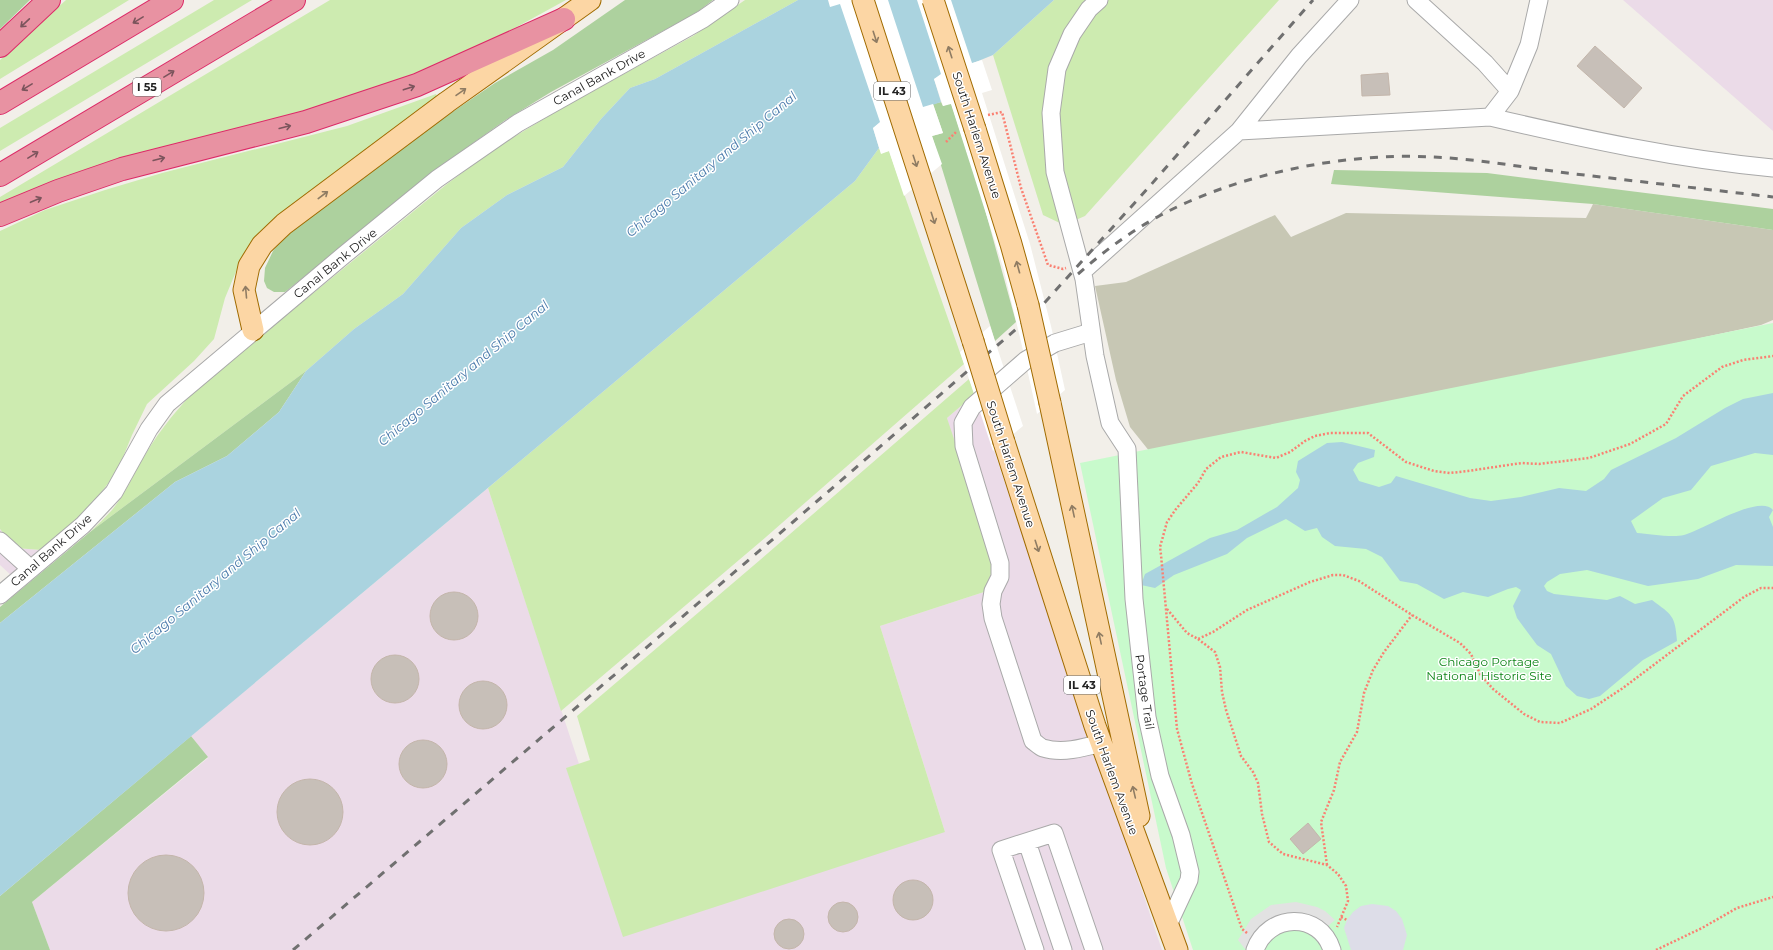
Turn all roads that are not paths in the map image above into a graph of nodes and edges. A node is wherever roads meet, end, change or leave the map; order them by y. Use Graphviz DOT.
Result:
graph roads {
  1 [pos="49,0"];
  2 [pos="172,0"];
  3 [pos="294,0"];
  4 [pos="590,0"];
  5 [pos="730,0"];
  6 [pos="863,0"];
  7 [pos="933,0"];
  8 [pos="1099,0"];
  9 [pos="1350,0"];
  10 [pos="1416,0"];
  11 [pos="1538,0"];
  12 [pos="564,19"];
  13 [pos="0,46"];
  14 [pos="1510,91"];
  15 [pos="0,103"];
  16 [pos="1490,117"];
  17 [pos="1239,131"];
  18 [pos="1773,168"];
  19 [pos="0,175"];
  20 [pos="0,215"];
  21 [pos="1081,266"];
  22 [pos="253,330"];
  23 [pos="1091,332"];
  24 [pos="0,541"];
  25 [pos="31,568"];
  26 [pos="0,595"];
  27 [pos="1101,743"];
  28 [pos="1027,842"];
  29 [pos="1168,925"];
  30 [pos="1256,947"];
  31 [pos="1174,949"];
  32 [pos="1035,950"];
  33 [pos="1063,950"];
  34 [pos="1094,950"];
  35 [pos="1332,950"];
  1 -- 13 [label="highway, one-way"];
  2 -- 15 [label="highway, one-way"];
  19 -- 3 [label="highway, I 55, one-way"];
  4 -- 12 [label="main road"];
  5 -- 22 [label="street, Canal Bank Drive"];
  6 -- 27 [label="main road, South Harlem Avenue / IL 43, one-way, bridge"];
  29 -- 7 [label="main road, South Harlem Avenue / IL 43, one-way, bridge"];
  8 -- 21 [label="street"];
  9 -- 17 [label="street"];
  10 -- 14 [label="street"];
  11 -- 14 [label="street"];
  20 -- 12 [label="highway, one-way"];
  22 -- 12 [label="main road, one-way"];
  14 -- 16 [label="street"];
  16 -- 17 [label="street"];
  16 -- 18 [label="street"];
  17 -- 21 [label="street"];
  21 -- 23 [label="street"];
  22 -- 25 [label="street, Canal Bank Drive"];
  23 -- 27 [label="street"];
  23 -- 29 [label="street, Portage Trail"];
  24 -- 25 [label="street"];
  25 -- 26 [label="street, Canal Bank Drive"];
  27 -- 29 [label="main road, South Harlem Avenue / IL 43"];
  28 -- 32 [label="street"];
  28 -- 33 [label="street"];
  28 -- 34 [label="street"];
  29 -- 31 [label="main road, South Harlem Avenue / IL 43"];
  30 -- 35 [label="street"];
}
